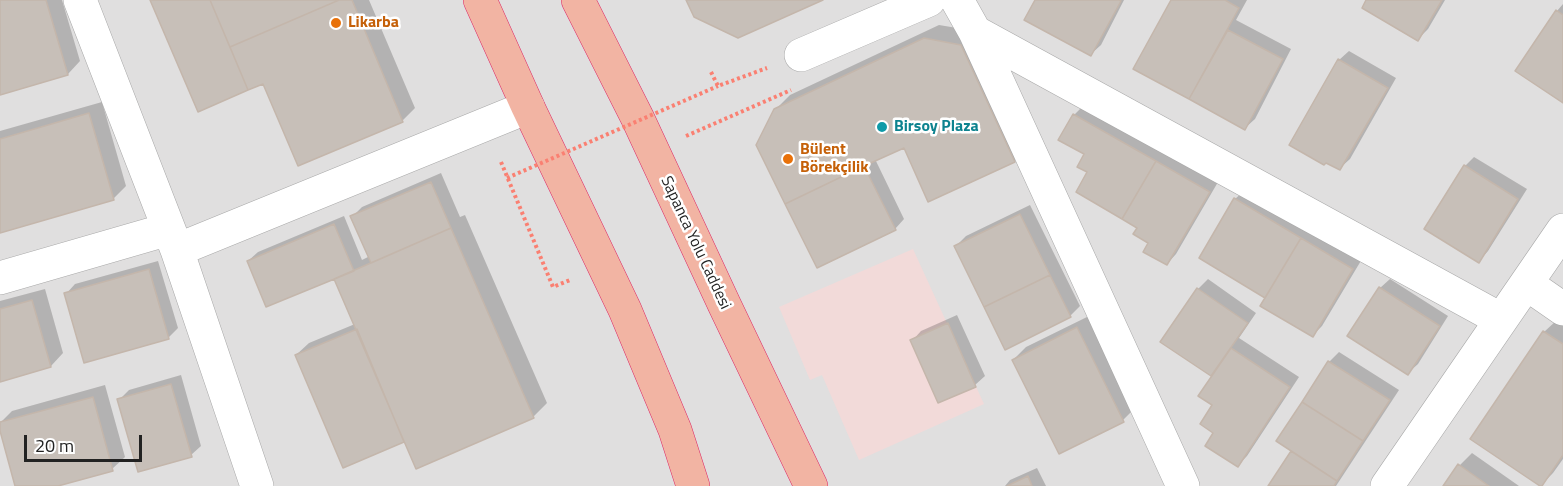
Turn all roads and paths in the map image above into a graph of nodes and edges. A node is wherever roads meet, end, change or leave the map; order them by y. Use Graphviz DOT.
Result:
graph roads {
  1 [pos="80,0"];
  2 [pos="480,0"];
  3 [pos="578,0"];
  4 [pos="928,0"];
  5 [pos="957,0"];
  6 [pos="975,32"];
  7 [pos="801,55"];
  8 [pos="711,72"];
  9 [pos="718,86"];
  10 [pos="528,107"];
  11 [pos="652,151"];
  12 [pos="501,162"];
  13 [pos="507,178"];
  14 [pos="1563,230"];
  15 [pos="173,240"];
  16 [pos="0,278"];
  17 [pos="1527,284"];
  18 [pos="553,287"];
  19 [pos="1563,309"];
  20 [pos="1500,319"];
  21 [pos="257,486"];
  22 [pos="693,486"];
  23 [pos="811,486"];
  24 [pos="1183,486"];
  25 [pos="1387,486"];
  1 -- 15 [label="street"];
  2 -- 10 [label="highway"];
  3 -- 11 [label="highway, Sapanca Yolu Caddesi"];
  4 -- 7 [label="street"];
  5 -- 6 [label="street"];
  6 -- 20 [label="street"];
  6 -- 24 [label="street"];
  7 -- 9 [label="path"];
  7 -- 11 [label="path"];
  8 -- 9 [label="path"];
  9 -- 13 [label="path, bridge"];
  10 -- 15 [label="street"];
  10 -- 22 [label="highway"];
  11 -- 23 [label="highway, Sapanca Yolu Caddesi"];
  12 -- 13 [label="path"];
  13 -- 18 [label="path"];
  14 -- 17 [label="street"];
  15 -- 16 [label="street"];
  15 -- 21 [label="street"];
  17 -- 19 [label="street"];
  17 -- 20 [label="street"];
  20 -- 25 [label="street"];
}
